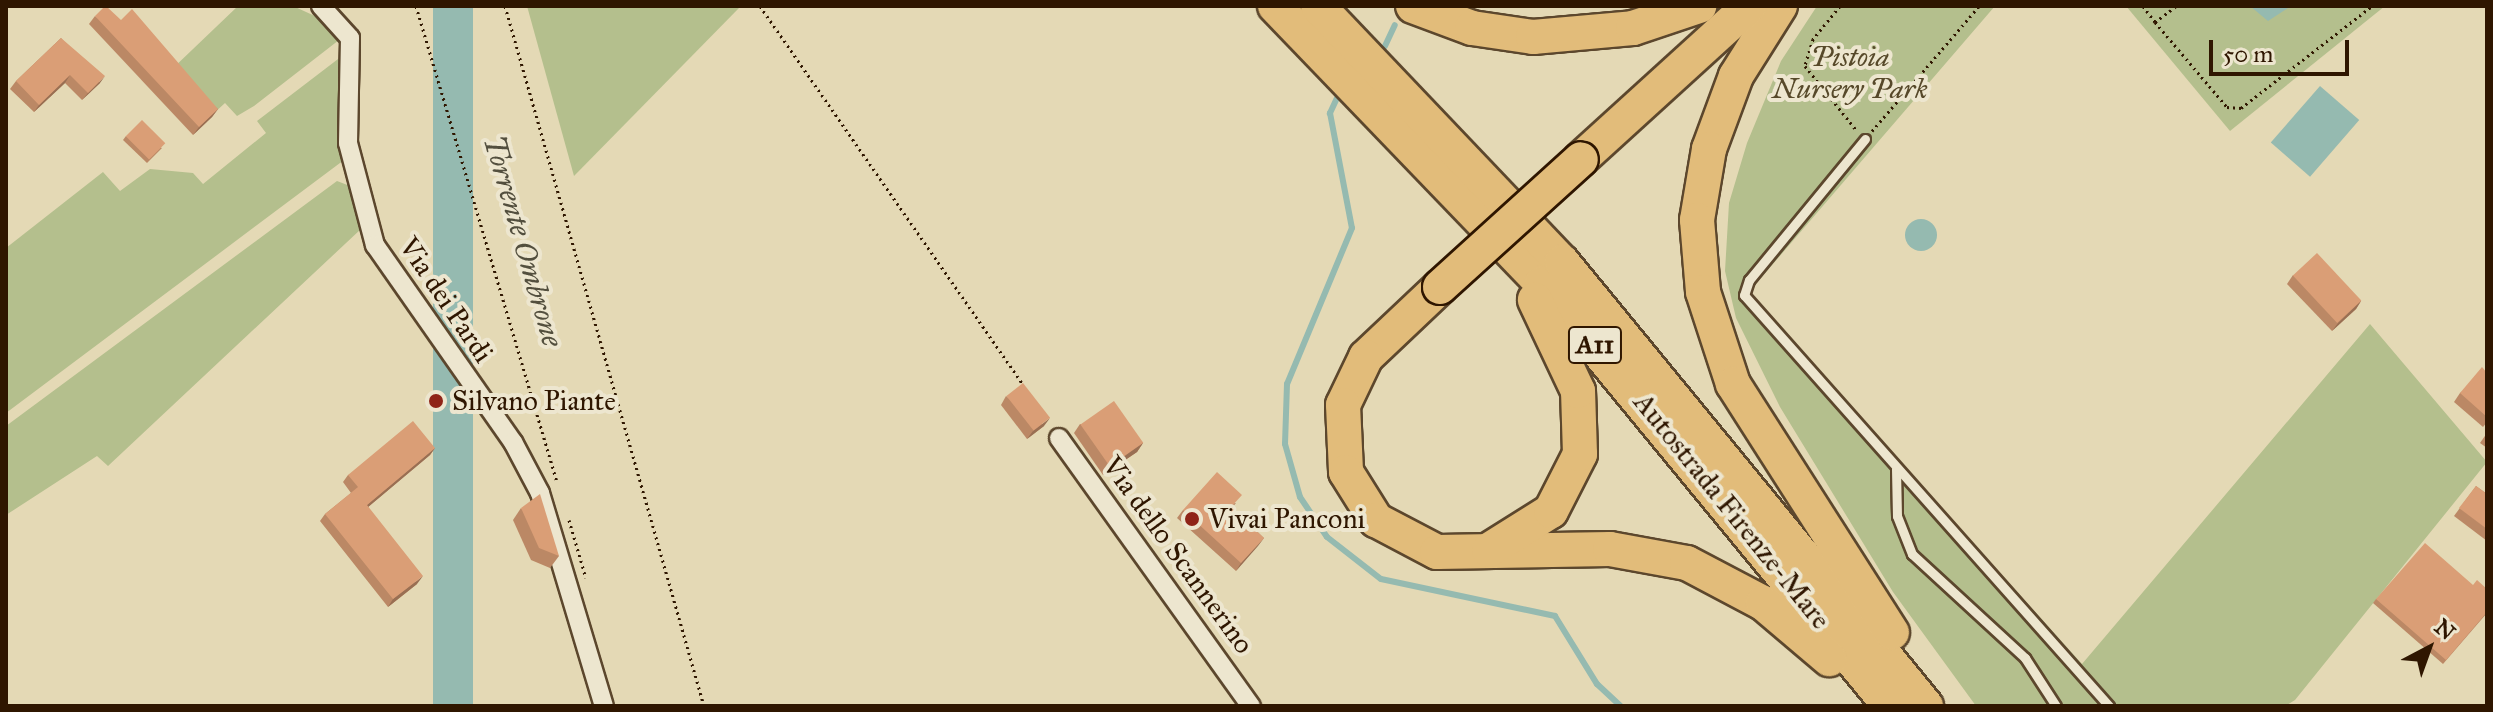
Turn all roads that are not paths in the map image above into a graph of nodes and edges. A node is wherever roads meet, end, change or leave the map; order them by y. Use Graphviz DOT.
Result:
graph roads {
  1 [pos="321,6"];
  2 [pos="1275,6"];
  3 [pos="1318,6"];
  4 [pos="1413,6"];
  5 [pos="1699,6"];
  6 [pos="1749,6"];
  7 [pos="1780,6"];
  8 [pos="1865,139"];
  9 [pos="1452,186"];
  10 [pos="1059,438"];
  11 [pos="1896,469"];
  12 [pos="1478,555"];
  13 [pos="604,706"];
  14 [pos="1251,706"];
  15 [pos="1873,706"];
  16 [pos="1890,706"];
  17 [pos="1926,706"];
  18 [pos="1942,706"];
  19 [pos="2056,706"];
  20 [pos="2109,706"];
  1 -- 13 [label="street, Via dei Pardi"];
  2 -- 9 [label="highway, Autostrada Firenze-Mare / A11"];
  3 -- 17 [label="highway, Autostrada Firenze-Mare / A11"];
  4 -- 5 [label="highway"];
  6 -- 12 [label="highway, bridge"];
  7 -- 18 [label="highway"];
  8 -- 11 [label="lane"];
  9 -- 12 [label="highway"];
  9 -- 16 [label="highway, Autostrada Firenze-Mare / A11"];
  10 -- 14 [label="street, Via dello Scannerino"];
  11 -- 19 [label="lane"];
  11 -- 20 [label="lane"];
  12 -- 15 [label="highway"];
}
